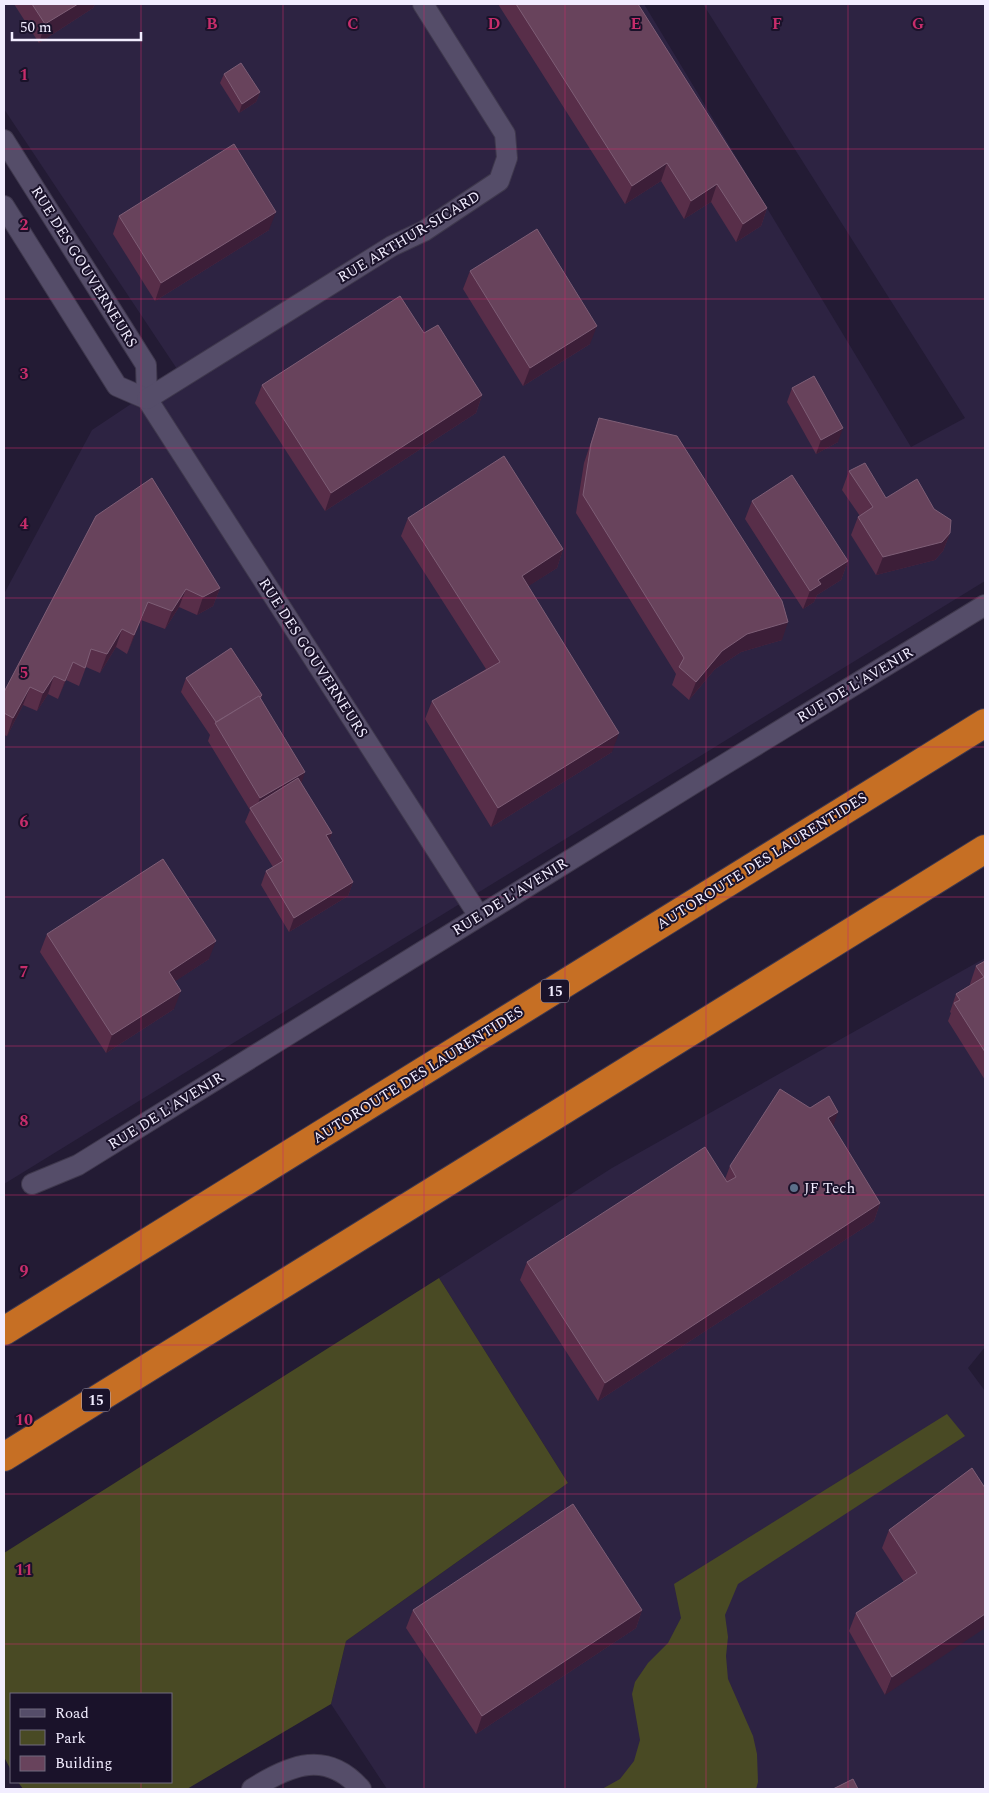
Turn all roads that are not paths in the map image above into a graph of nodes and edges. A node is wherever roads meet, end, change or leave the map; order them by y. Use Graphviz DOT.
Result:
graph roads {
  1 [pos="423,4"];
  2 [pos="4,140"];
  3 [pos="4,206"];
  4 [pos="147,399"];
  5 [pos="985,605"];
  6 [pos="985,723"];
  7 [pos="985,849"];
  8 [pos="479,916"];
  9 [pos="32,1184"];
  10 [pos="4,1331"];
  11 [pos="4,1457"];
  12 [pos="252,1789"];
  13 [pos="361,1789"];
  1 -- 4 [label="street, RUE ARTHUR-SICARD"];
  2 -- 4 [label="street, RUE DES GOUVERNEURS"];
  3 -- 4 [label="street"];
  4 -- 8 [label="street, RUE DES GOUVERNEURS"];
  5 -- 8 [label="street, RUE DE L'AVENIR"];
  6 -- 10 [label="highway, AUTOROUTE DES LAURENTIDES / 15"];
  7 -- 11 [label="highway, 15"];
  8 -- 9 [label="street, RUE DE L'AVENIR"];
  12 -- 13 [label="street"];
}
